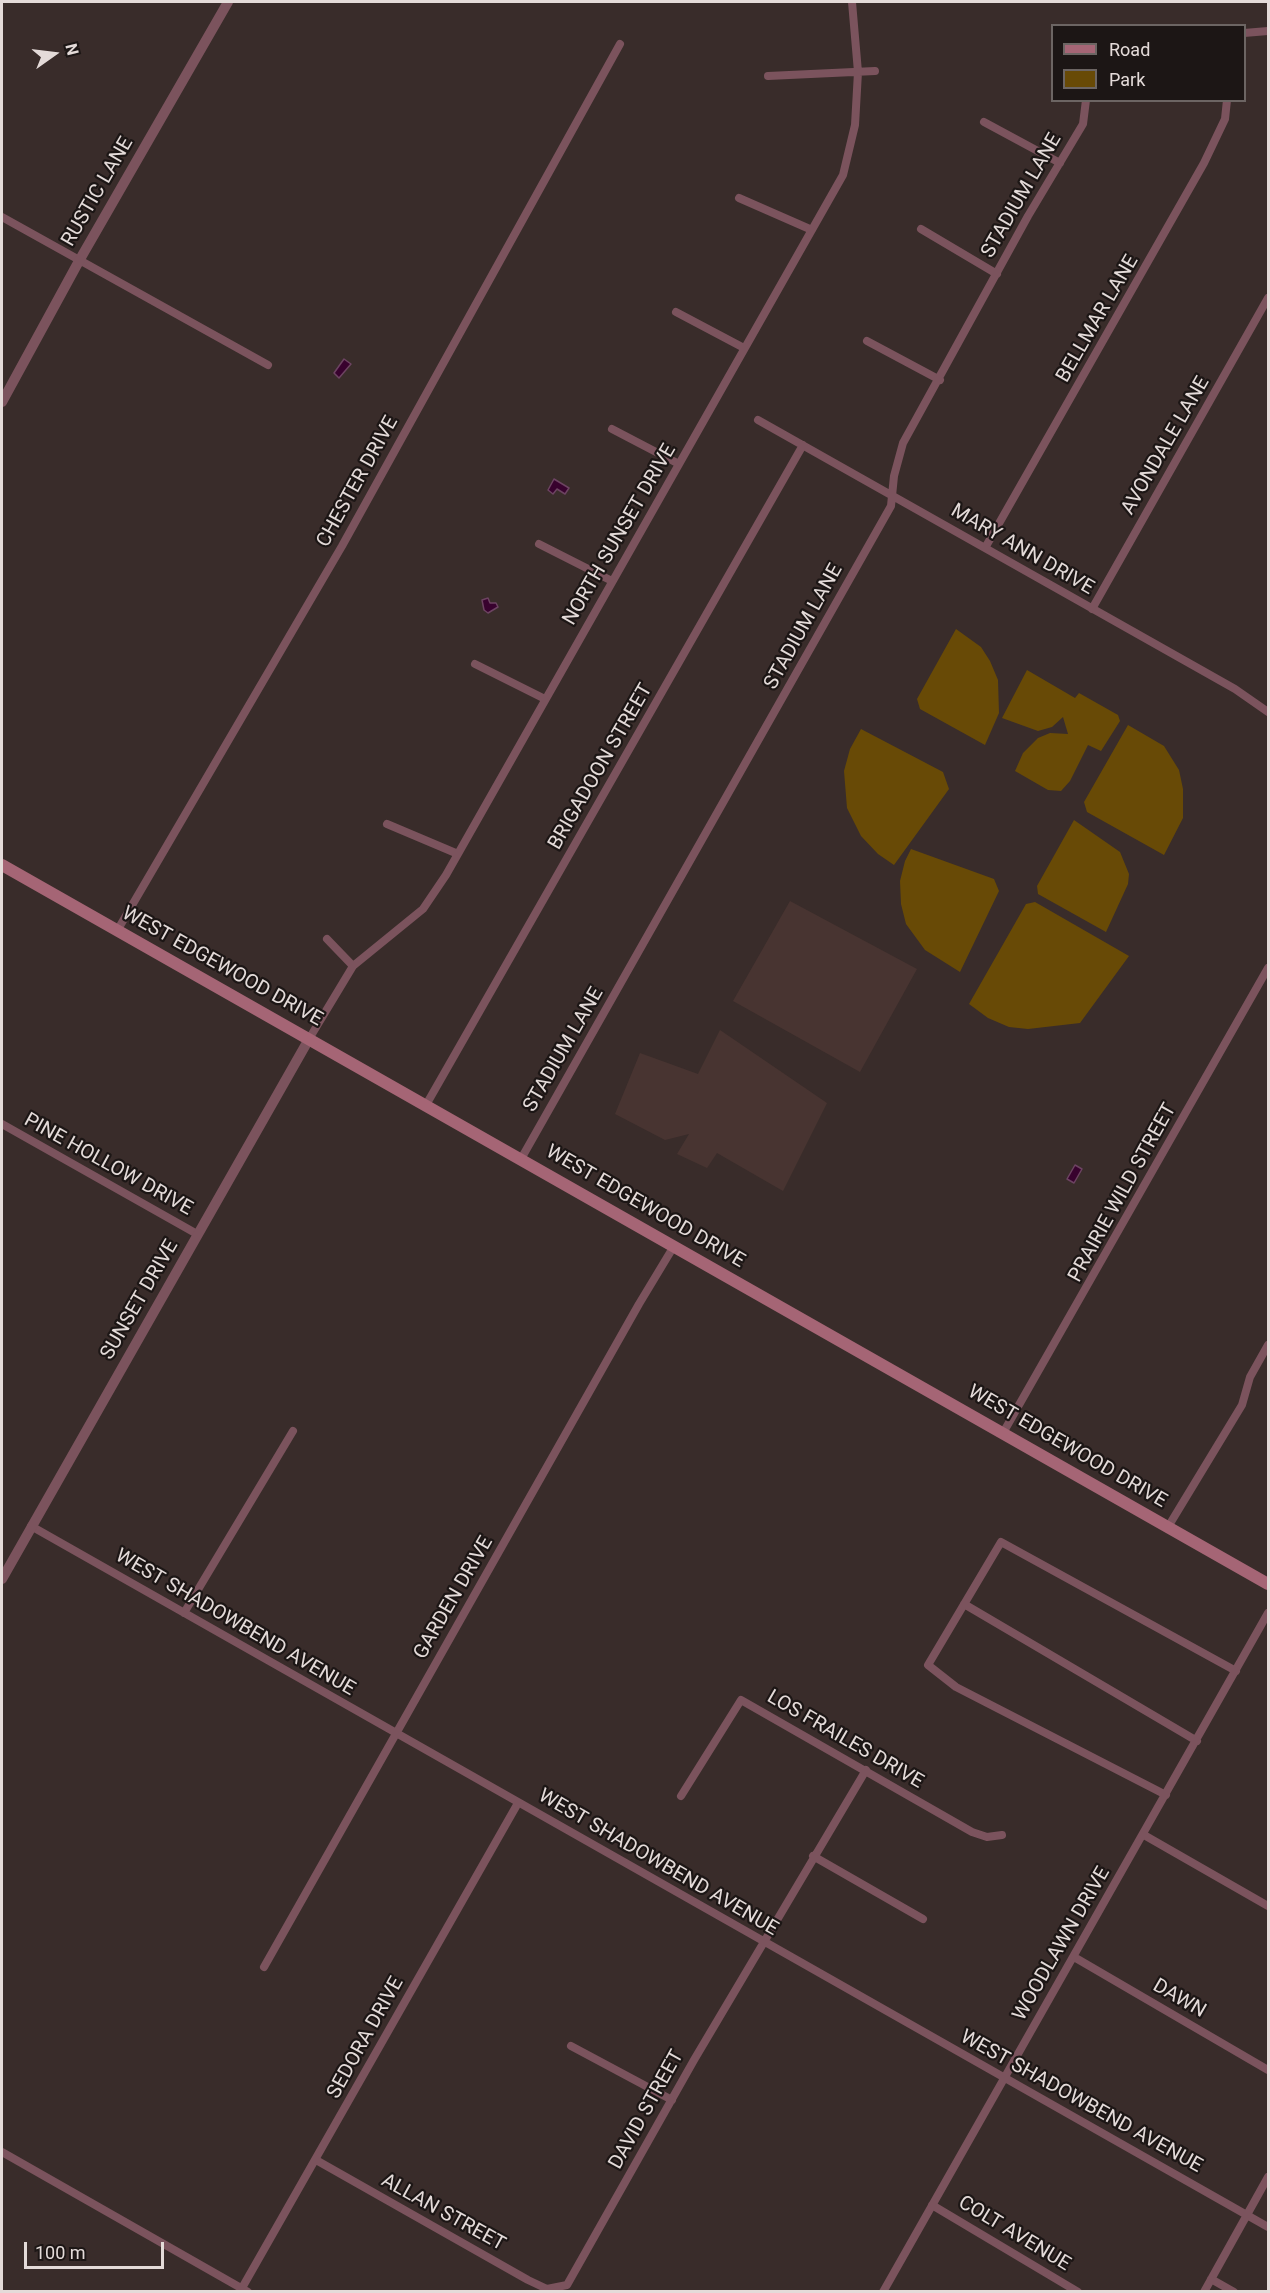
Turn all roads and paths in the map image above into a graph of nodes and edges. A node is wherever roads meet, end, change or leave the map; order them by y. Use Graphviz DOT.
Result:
graph roads {
  1 [pos="228,2"];
  2 [pos="852,2"];
  3 [pos="1269,31"];
  4 [pos="1246,33"];
  5 [pos="620,44"];
  6 [pos="875,71"];
  7 [pos="858,72"];
  8 [pos="768,76"];
  9 [pos="1086,102"];
  10 [pos="1227,102"];
  11 [pos="984,122"];
  12 [pos="1060,163"];
  13 [pos="739,198"];
  14 [pos="2,217"];
  15 [pos="921,229"];
  16 [pos="812,230"];
  17 [pos="78,261"];
  18 [pos="997,274"];
  19 [pos="1269,298"];
  20 [pos="676,312"];
  21 [pos="867,341"];
  22 [pos="744,348"];
  23 [pos="268,365"];
  24 [pos="940,380"];
  25 [pos="2,402"];
  26 [pos="758,420"];
  27 [pos="612,429"];
  28 [pos="803,444"];
  29 [pos="679,464"];
  30 [pos="892,495"];
  31 [pos="539,544"];
  32 [pos="985,548"];
  33 [pos="612,581"];
  34 [pos="1092,609"];
  35 [pos="475,664"];
  36 [pos="545,699"];
  37 [pos="1269,712"];
  38 [pos="387,824"];
  39 [pos="458,854"];
  40 [pos="2,865"];
  41 [pos="117,931"];
  42 [pos="327,939"];
  43 [pos="353,966"];
  44 [pos="1269,968"];
  45 [pos="309,1039"];
  46 [pos="426,1105"];
  47 [pos="2,1124"];
  48 [pos="521,1159"];
  49 [pos="198,1234"];
  50 [pos="674,1246"];
  51 [pos="1269,1345"];
  52 [pos="293,1431"];
  53 [pos="1003,1433"];
  54 [pos="31,1526"];
  55 [pos="1168,1527"];
  56 [pos="2,1579"];
  57 [pos="1269,1584"];
  58 [pos="964,1604"];
  59 [pos="183,1613"];
  60 [pos="1269,1613"];
  61 [pos="1236,1671"];
  62 [pos="396,1733"];
  63 [pos="1197,1741"];
  64 [pos="866,1770"];
  65 [pos="1166,1795"];
  66 [pos="681,1796"];
  67 [pos="518,1803"];
  68 [pos="1002,1835"];
  69 [pos="1144,1835"];
  70 [pos="813,1856"];
  71 [pos="1269,1906"];
  72 [pos="923,1919"];
  73 [pos="763,1942"];
  74 [pos="1074,1957"];
  75 [pos="264,1967"];
  76 [pos="571,2046"];
  77 [pos="1269,2070"];
  78 [pos="1005,2078"];
  79 [pos="672,2100"];
  80 [pos="2,2152"];
  81 [pos="316,2160"];
  82 [pos="1269,2177"];
  83 [pos="932,2205"];
  84 [pos="1247,2215"];
  85 [pos="1269,2227"];
  86 [pos="1211,2279"];
  87 [pos="555,2289"];
  88 [pos="245,2290"];
  89 [pos="883,2292"];
  90 [pos="1078,2292"];
  91 [pos="1204,2292"];
  92 [pos="1234,2292"];
  1 -- 17 [label="street, RUSTIC LANE"];
  2 -- 7 [label="street, NORTH SUNSET DRIVE"];
  3 -- 4 [label="street"];
  5 -- 41 [label="street, CHESTER DRIVE"];
  6 -- 7 [label="street"];
  7 -- 8 [label="street"];
  7 -- 16 [label="street, NORTH SUNSET DRIVE"];
  9 -- 12 [label="street, STADIUM LANE"];
  10 -- 32 [label="street, BELLMAR LANE"];
  11 -- 12 [label="street"];
  12 -- 18 [label="street, STADIUM LANE"];
  13 -- 16 [label="street"];
  14 -- 17 [label="street"];
  15 -- 18 [label="street"];
  16 -- 22 [label="street, NORTH SUNSET DRIVE"];
  17 -- 23 [label="street"];
  17 -- 25 [label="street, RUSTIC LANE"];
  18 -- 24 [label="street, STADIUM LANE"];
  19 -- 34 [label="street, AVONDALE LANE"];
  20 -- 22 [label="street"];
  21 -- 24 [label="street"];
  22 -- 29 [label="street, NORTH SUNSET DRIVE"];
  24 -- 30 [label="street, STADIUM LANE"];
  26 -- 28 [label="street, MARY ANN DRIVE"];
  27 -- 29 [label="street"];
  28 -- 30 [label="street, MARY ANN DRIVE"];
  28 -- 46 [label="street, BRIGADOON STREET"];
  29 -- 33 [label="street, NORTH SUNSET DRIVE"];
  30 -- 32 [label="street, MARY ANN DRIVE"];
  30 -- 48 [label="street, STADIUM LANE"];
  31 -- 33 [label="street"];
  32 -- 34 [label="street, MARY ANN DRIVE"];
  33 -- 36 [label="street, NORTH SUNSET DRIVE"];
  34 -- 37 [label="street, MARY ANN DRIVE"];
  35 -- 36 [label="street"];
  36 -- 39 [label="street, NORTH SUNSET DRIVE"];
  38 -- 39 [label="street"];
  39 -- 43 [label="street, NORTH SUNSET DRIVE"];
  40 -- 41 [label="main road, WEST EDGEWOOD DRIVE"];
  41 -- 45 [label="main road, WEST EDGEWOOD DRIVE"];
  42 -- 43 [label="street"];
  43 -- 45 [label="street, NORTH SUNSET DRIVE"];
  44 -- 53 [label="street, PRAIRIE WILD STREET"];
  45 -- 46 [label="main road, WEST EDGEWOOD DRIVE"];
  45 -- 49 [label="street, SUNSET DRIVE"];
  46 -- 48 [label="main road, WEST EDGEWOOD DRIVE"];
  47 -- 49 [label="street, PINE HOLLOW DRIVE"];
  48 -- 50 [label="main road, WEST EDGEWOOD DRIVE"];
  49 -- 54 [label="street, SUNSET DRIVE"];
  50 -- 53 [label="main road, WEST EDGEWOOD DRIVE"];
  50 -- 62 [label="street, GARDEN DRIVE"];
  51 -- 55 [label="street"];
  52 -- 59 [label="street"];
  53 -- 55 [label="main road, WEST EDGEWOOD DRIVE"];
  54 -- 56 [label="street, SUNSET DRIVE"];
  54 -- 59 [label="street, WEST SHADOWBEND AVENUE"];
  55 -- 57 [label="main road, WEST EDGEWOOD DRIVE"];
  58 -- 61 [label="street"];
  58 -- 63 [label="street"];
  58 -- 65 [label="street"];
  59 -- 62 [label="street, WEST SHADOWBEND AVENUE"];
  60 -- 61 [label="street, WOODLAWN DRIVE"];
  61 -- 63 [label="street, WOODLAWN DRIVE"];
  62 -- 67 [label="street, WEST SHADOWBEND AVENUE"];
  62 -- 75 [label="street, GARDEN DRIVE"];
  63 -- 65 [label="street, WOODLAWN DRIVE"];
  64 -- 66 [label="street, LOS FRAILES DRIVE"];
  64 -- 68 [label="street, LOS FRAILES DRIVE"];
  64 -- 70 [label="street, DAVID STREET"];
  65 -- 69 [label="street, WOODLAWN DRIVE"];
  67 -- 73 [label="street, WEST SHADOWBEND AVENUE"];
  67 -- 81 [label="street, SEDORA DRIVE"];
  69 -- 71 [label="street"];
  69 -- 74 [label="street, WOODLAWN DRIVE"];
  70 -- 72 [label="street"];
  70 -- 73 [label="street, DAVID STREET"];
  73 -- 78 [label="street, WEST SHADOWBEND AVENUE"];
  73 -- 79 [label="street, DAVID STREET"];
  74 -- 77 [label="street, DAWN"];
  74 -- 78 [label="street, WOODLAWN DRIVE"];
  76 -- 79 [label="street"];
  78 -- 83 [label="street, WOODLAWN DRIVE"];
  78 -- 84 [label="street, WEST SHADOWBEND AVENUE"];
  79 -- 87 [label="street, DAVID STREET"];
  80 -- 88 [label="street"];
  81 -- 87 [label="street, ALLAN STREET"];
  81 -- 88 [label="street, SEDORA DRIVE"];
  82 -- 84 [label="street"];
  83 -- 89 [label="street, WOODLAWN DRIVE"];
  83 -- 90 [label="street, COLT AVENUE"];
  84 -- 85 [label="street, WEST SHADOWBEND AVENUE"];
  84 -- 86 [label="street"];
  86 -- 91 [label="street"];
  86 -- 92 [label="street"];
}
